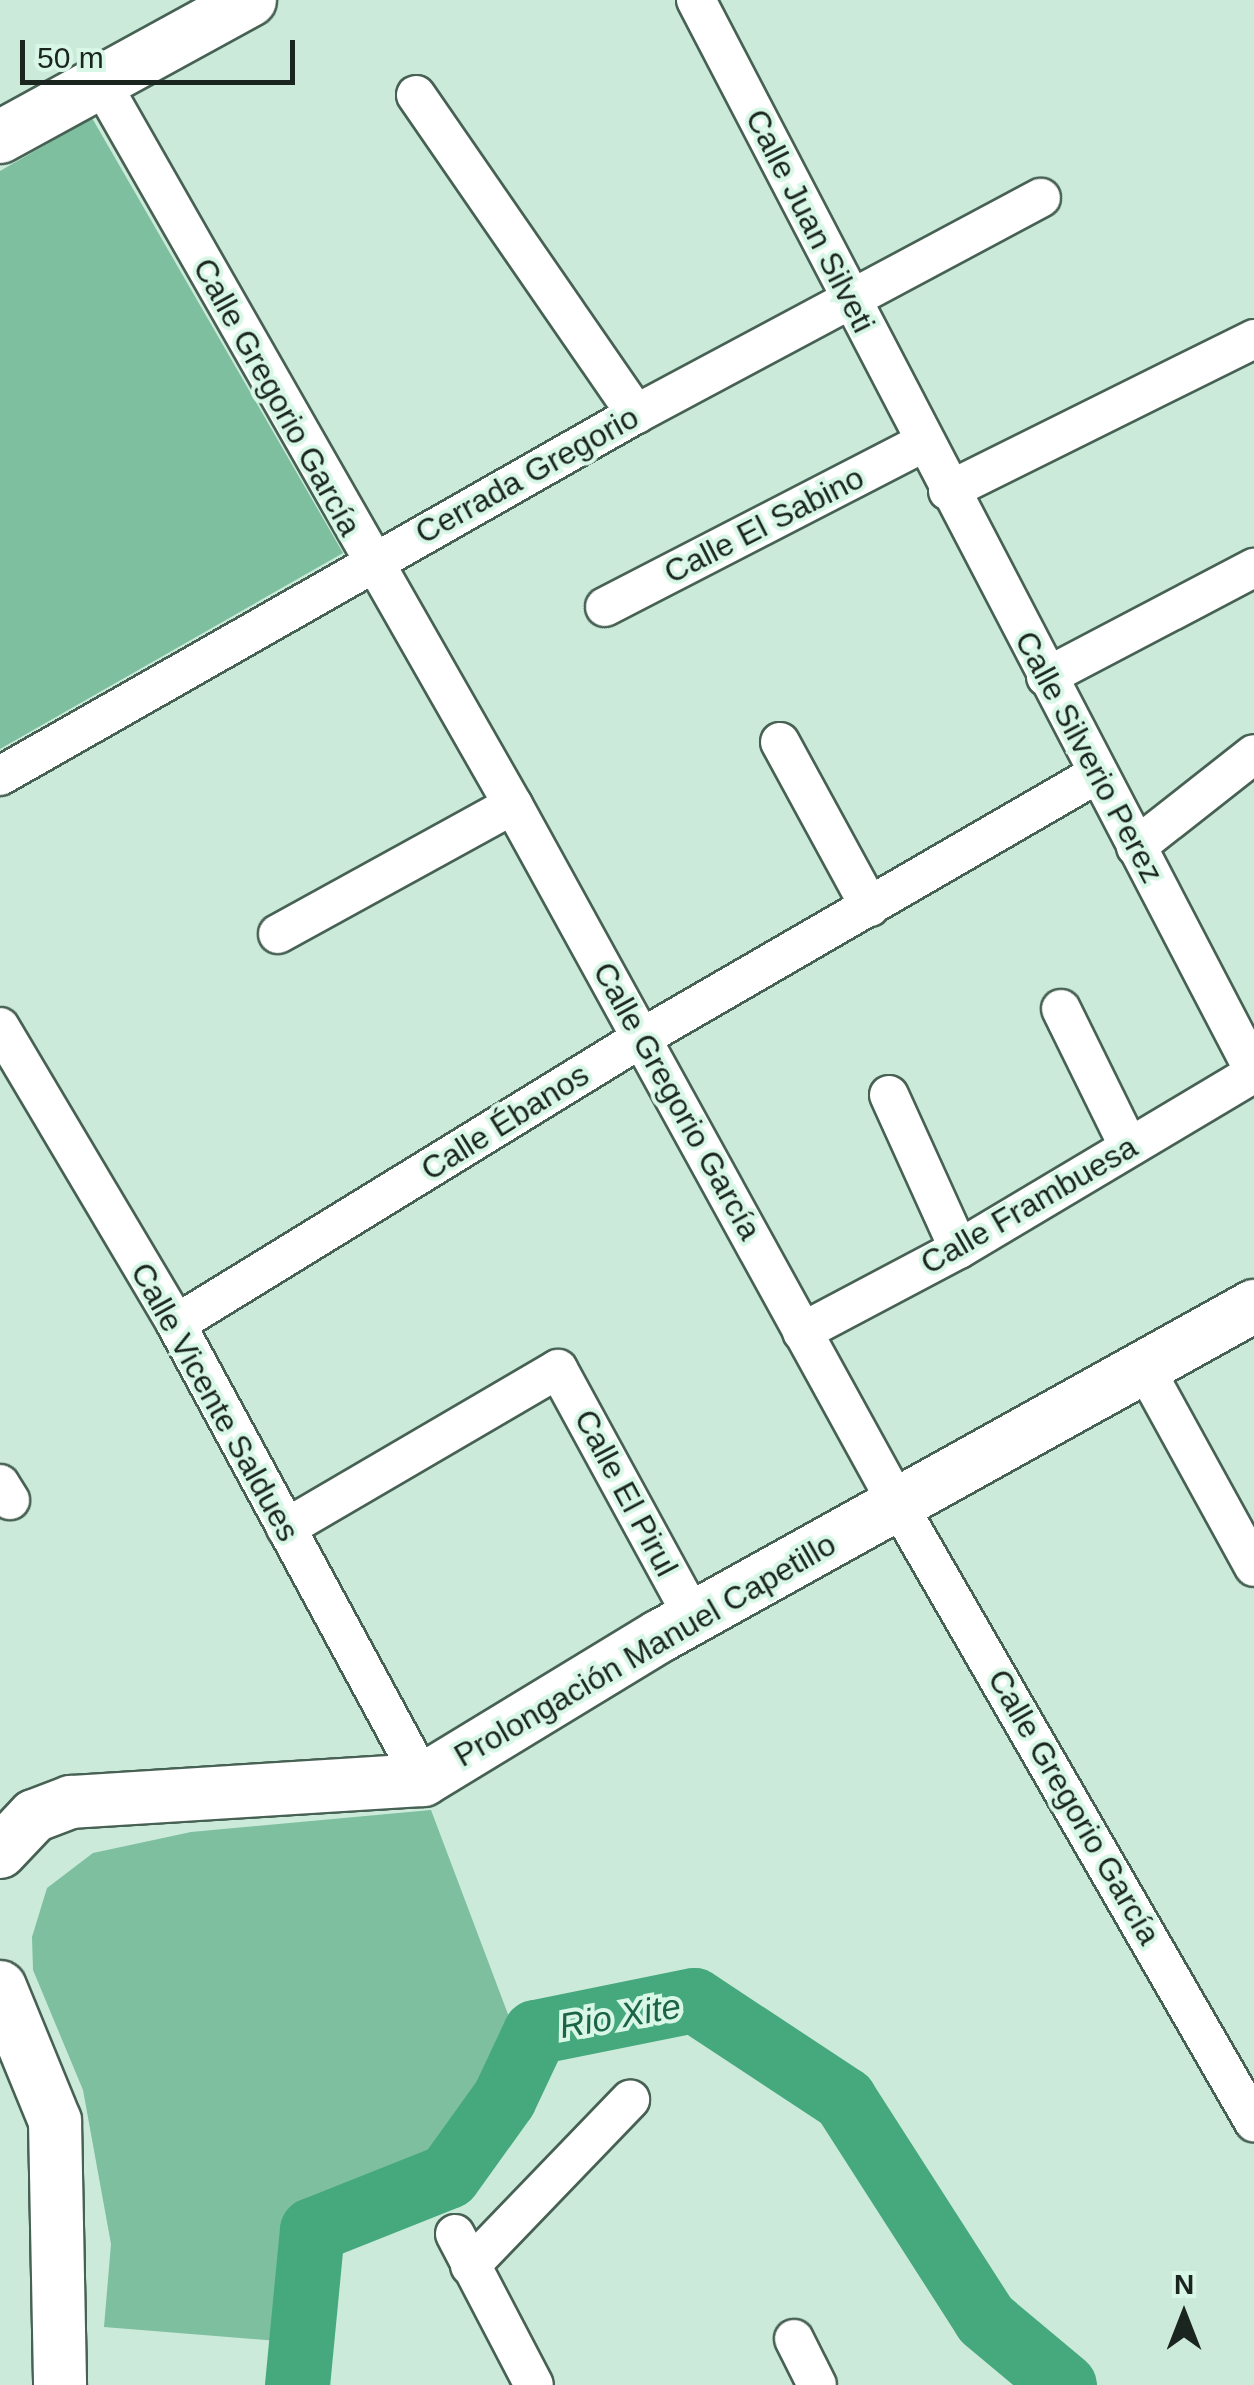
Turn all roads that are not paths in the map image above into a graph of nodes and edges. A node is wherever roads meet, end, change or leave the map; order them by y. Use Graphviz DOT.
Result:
graph roads {
  1 [pos="250,0"];
  2 [pos="696,0"];
  3 [pos="100,81"];
  4 [pos="416,95"];
  5 [pos="0,137"];
  6 [pos="1041,198"];
  7 [pos="852,302"];
  8 [pos="1254,338"];
  9 [pos="636,414"];
  10 [pos="923,443"];
  11 [pos="948,491"];
  12 [pos="370,564"];
  13 [pos="1254,568"];
  14 [pos="604,607"];
  15 [pos="1046,677"];
  16 [pos="780,742"];
  17 [pos="1254,754"];
  18 [pos="1097,774"];
  19 [pos="0,776"];
  20 [pos="513,804"];
  21 [pos="1136,846"];
  22 [pos="870,908"];
  23 [pos="278,934"];
  24 [pos="1062,1009"];
  25 [pos="0,1027"];
  26 [pos="643,1037"];
  27 [pos="1254,1072"];
  28 [pos="889,1095"];
  29 [pos="1129,1147"];
  30 [pos="959,1249"];
  31 [pos="1254,1306"];
  32 [pos="176,1324"];
  33 [pos="802,1332"];
  34 [pos="1144,1367"];
  35 [pos="897,1504"];
  36 [pos="286,1528"];
  37 [pos="1254,1567"];
  38 [pos="693,1617"];
  39 [pos="424,1780"];
  40 [pos="0,1852"];
  41 [pos="0,1986"];
  42 [pos="630,2100"];
  43 [pos="1249,2100"];
  44 [pos="794,2339"];
  45 [pos="60,2385"];
  46 [pos="534,2385"];
  47 [pos="817,2385"];
  1 -- 3 [label="street"];
  2 -- 7 [label="street, Calle Juan Silveti"];
  3 -- 5 [label="street"];
  3 -- 12 [label="street, Calle Gregorio García"];
  4 -- 9 [label="street"];
  6 -- 7 [label="street, Cerrada Gregorio"];
  7 -- 9 [label="street, Cerrada Gregorio"];
  7 -- 10 [label="street, Calle Juan Silveti"];
  8 -- 11 [label="street"];
  9 -- 12 [label="street, Cerrada Gregorio"];
  10 -- 11 [label="street, Calle Silverio Perez"];
  10 -- 14 [label="street, Calle El Sabino"];
  11 -- 15 [label="street, Calle Silverio Perez"];
  12 -- 19 [label="street, Cerrada Gregorio"];
  12 -- 20 [label="street, Calle Gregorio García"];
  13 -- 15 [label="street"];
  15 -- 18 [label="street, Calle Silverio Perez"];
  16 -- 22 [label="street"];
  17 -- 21 [label="street"];
  18 -- 21 [label="street, Calle Silverio Perez"];
  18 -- 22 [label="street, Calle Ébanos"];
  20 -- 23 [label="street"];
  20 -- 26 [label="street, Calle Gregorio García"];
  21 -- 27 [label="street, Calle Silverio Perez"];
  22 -- 26 [label="street, Calle Ébanos"];
  24 -- 29 [label="street"];
  25 -- 32 [label="street, Calle Vicente Saldues"];
  26 -- 32 [label="street, Calle Ébanos"];
  26 -- 33 [label="street, Calle Gregorio García"];
  27 -- 29 [label="street, Calle Frambuesa"];
  28 -- 30 [label="street"];
  29 -- 30 [label="street, Calle Frambuesa"];
  30 -- 33 [label="street, Calle Frambuesa"];
  31 -- 34 [label="street, Prolongación Manuel Capetillo"];
  32 -- 36 [label="street, Calle Vicente Saldues"];
  33 -- 35 [label="street, Calle Gregorio García"];
  34 -- 35 [label="street, Prolongación Manuel Capetillo"];
  34 -- 37 [label="street"];
  35 -- 38 [label="street, Prolongación Manuel Capetillo"];
  35 -- 43 [label="street, Calle Gregorio García"];
  36 -- 38 [label="street, Calle El Pirul"];
  36 -- 39 [label="street, Calle Vicente Saldues"];
  38 -- 39 [label="street, Prolongación Manuel Capetillo"];
  39 -- 40 [label="street, Prolongación Manuel Capetillo"];
  41 -- 45 [label="street"];
  42 -- 46 [label="street"];
  44 -- 47 [label="street"];
}
